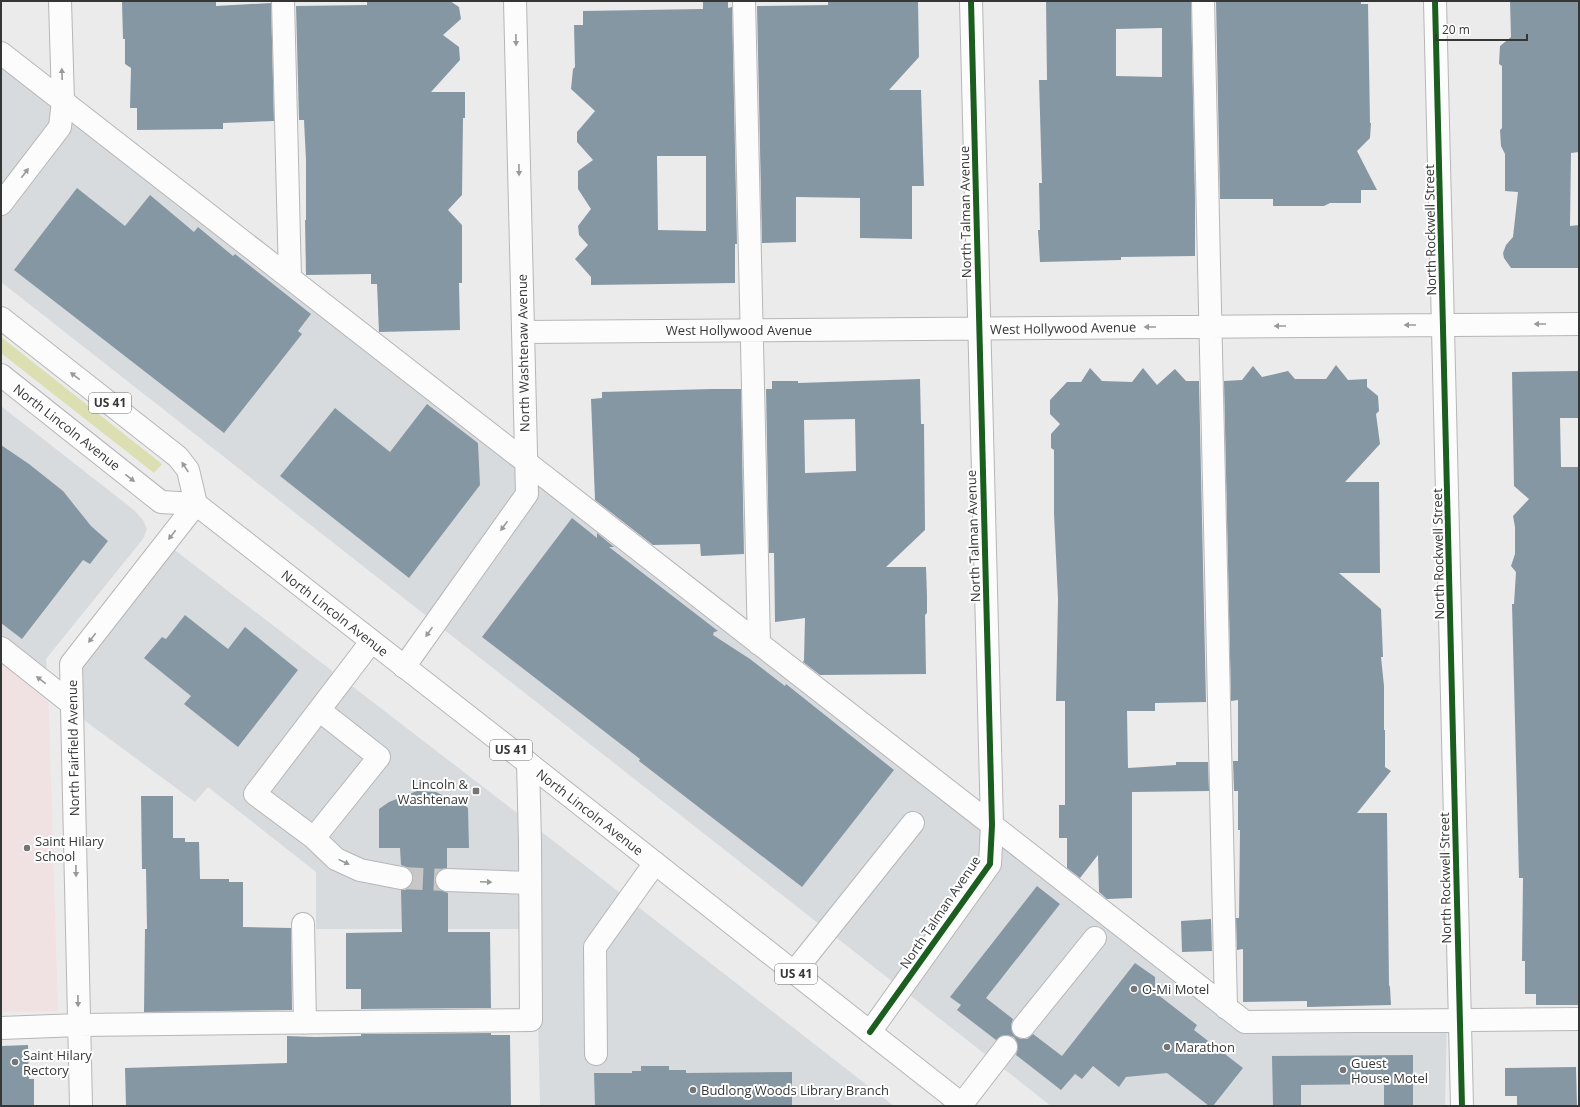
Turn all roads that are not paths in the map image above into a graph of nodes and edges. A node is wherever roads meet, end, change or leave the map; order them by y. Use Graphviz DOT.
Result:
graph roads {
  1 [pos="60,1"];
  2 [pos="283,1"];
  3 [pos="515,1"];
  4 [pos="744,1"];
  5 [pos="971,1"];
  6 [pos="1203,1"];
  7 [pos="1435,1"];
  8 [pos="1,53"];
  9 [pos="63,101"];
  10 [pos="1,204"];
  11 [pos="290,278"];
  12 [pos="1,318"];
  13 [pos="1579,324"];
  14 [pos="1443,325"];
  15 [pos="1211,327"];
  16 [pos="978,329"];
  17 [pos="752,330"];
  18 [pos="523,332"];
  19 [pos="1,375"];
  20 [pos="526,462"];
  21 [pos="196,504"];
  22 [pos="371,642"];
  23 [pos="759,644"];
  24 [pos="1,648"];
  25 [pos="404,666"];
  26 [pos="72,704"];
  27 [pos="319,710"];
  28 [pos="528,763"];
  29 [pos="913,823"];
  30 [pos="992,825"];
  31 [pos="314,838"];
  32 [pos="655,863"];
  33 [pos="401,878"];
  34 [pos="447,880"];
  35 [pos="530,883"];
  36 [pos="303,924"];
  37 [pos="1095,938"];
  38 [pos="794,972"];
  39 [pos="1226,1008"];
  40 [pos="1579,1019"];
  41 [pos="1460,1020"];
  42 [pos="305,1023"];
  43 [pos="79,1025"];
  44 [pos="1023,1026"];
  45 [pos="1,1028"];
  46 [pos="870,1032"];
  47 [pos="1006,1047"];
  48 [pos="596,1054"];
  49 [pos="963,1105"];
  50 [pos="81,1106"];
  51 [pos="1462,1106"];
  9 -- 1 [label="street, one-way"];
  2 -- 11 [label="street"];
  3 -- 18 [label="street, North Washtenaw Avenue, one-way"];
  4 -- 17 [label="street"];
  5 -- 16 [label="street, North Talman Avenue"];
  6 -- 15 [label="street"];
  7 -- 14 [label="street, North Rockwell Street"];
  8 -- 9 [label="street"];
  10 -- 9 [label="street, one-way"];
  9 -- 11 [label="street"];
  11 -- 20 [label="street"];
  21 -- 12 [label="street, US 41, one-way"];
  13 -- 14 [label="street, West Hollywood Avenue, one-way"];
  14 -- 15 [label="street, West Hollywood Avenue, one-way"];
  14 -- 41 [label="street, North Rockwell Street"];
  15 -- 16 [label="street, West Hollywood Avenue, one-way"];
  15 -- 39 [label="street"];
  16 -- 17 [label="street, West Hollywood Avenue"];
  16 -- 30 [label="street, North Talman Avenue"];
  17 -- 18 [label="street, West Hollywood Avenue"];
  17 -- 23 [label="street"];
  18 -- 20 [label="street, North Washtenaw Avenue"];
  19 -- 21 [label="street, North Lincoln Avenue, one-way"];
  20 -- 23 [label="street"];
  20 -- 25 [label="street, North Washtenaw Avenue, one-way"];
  21 -- 22 [label="street, North Lincoln Avenue / US 41"];
  21 -- 26 [label="street, North Fairfield Avenue, one-way"];
  22 -- 25 [label="street, North Lincoln Avenue / US 41"];
  22 -- 27 [label="street"];
  23 -- 30 [label="street"];
  26 -- 24 [label="street, one-way"];
  25 -- 28 [label="street, North Lincoln Avenue / US 41"];
  26 -- 43 [label="street, North Fairfield Avenue, one-way"];
  27 -- 31 [label="street"];
  27 -- 31 [label="street"];
  28 -- 32 [label="street, North Lincoln Avenue / US 41"];
  28 -- 35 [label="street"];
  29 -- 38 [label="street"];
  30 -- 39 [label="street"];
  30 -- 46 [label="street, North Talman Avenue"];
  31 -- 33 [label="street, one-way"];
  32 -- 38 [label="street, North Lincoln Avenue / US 41"];
  32 -- 48 [label="street"];
  34 -- 35 [label="street, one-way"];
  35 -- 42 [label="street"];
  36 -- 42 [label="street"];
  37 -- 44 [label="street"];
  38 -- 46 [label="street, North Lincoln Avenue / US 41"];
  39 -- 41 [label="street"];
  40 -- 41 [label="street"];
  41 -- 51 [label="street, North Rockwell Street"];
  42 -- 43 [label="street"];
  43 -- 45 [label="street"];
  43 -- 50 [label="street, North Fairfield Avenue"];
  46 -- 49 [label="street, North Lincoln Avenue / US 41"];
  47 -- 49 [label="street"];
}
